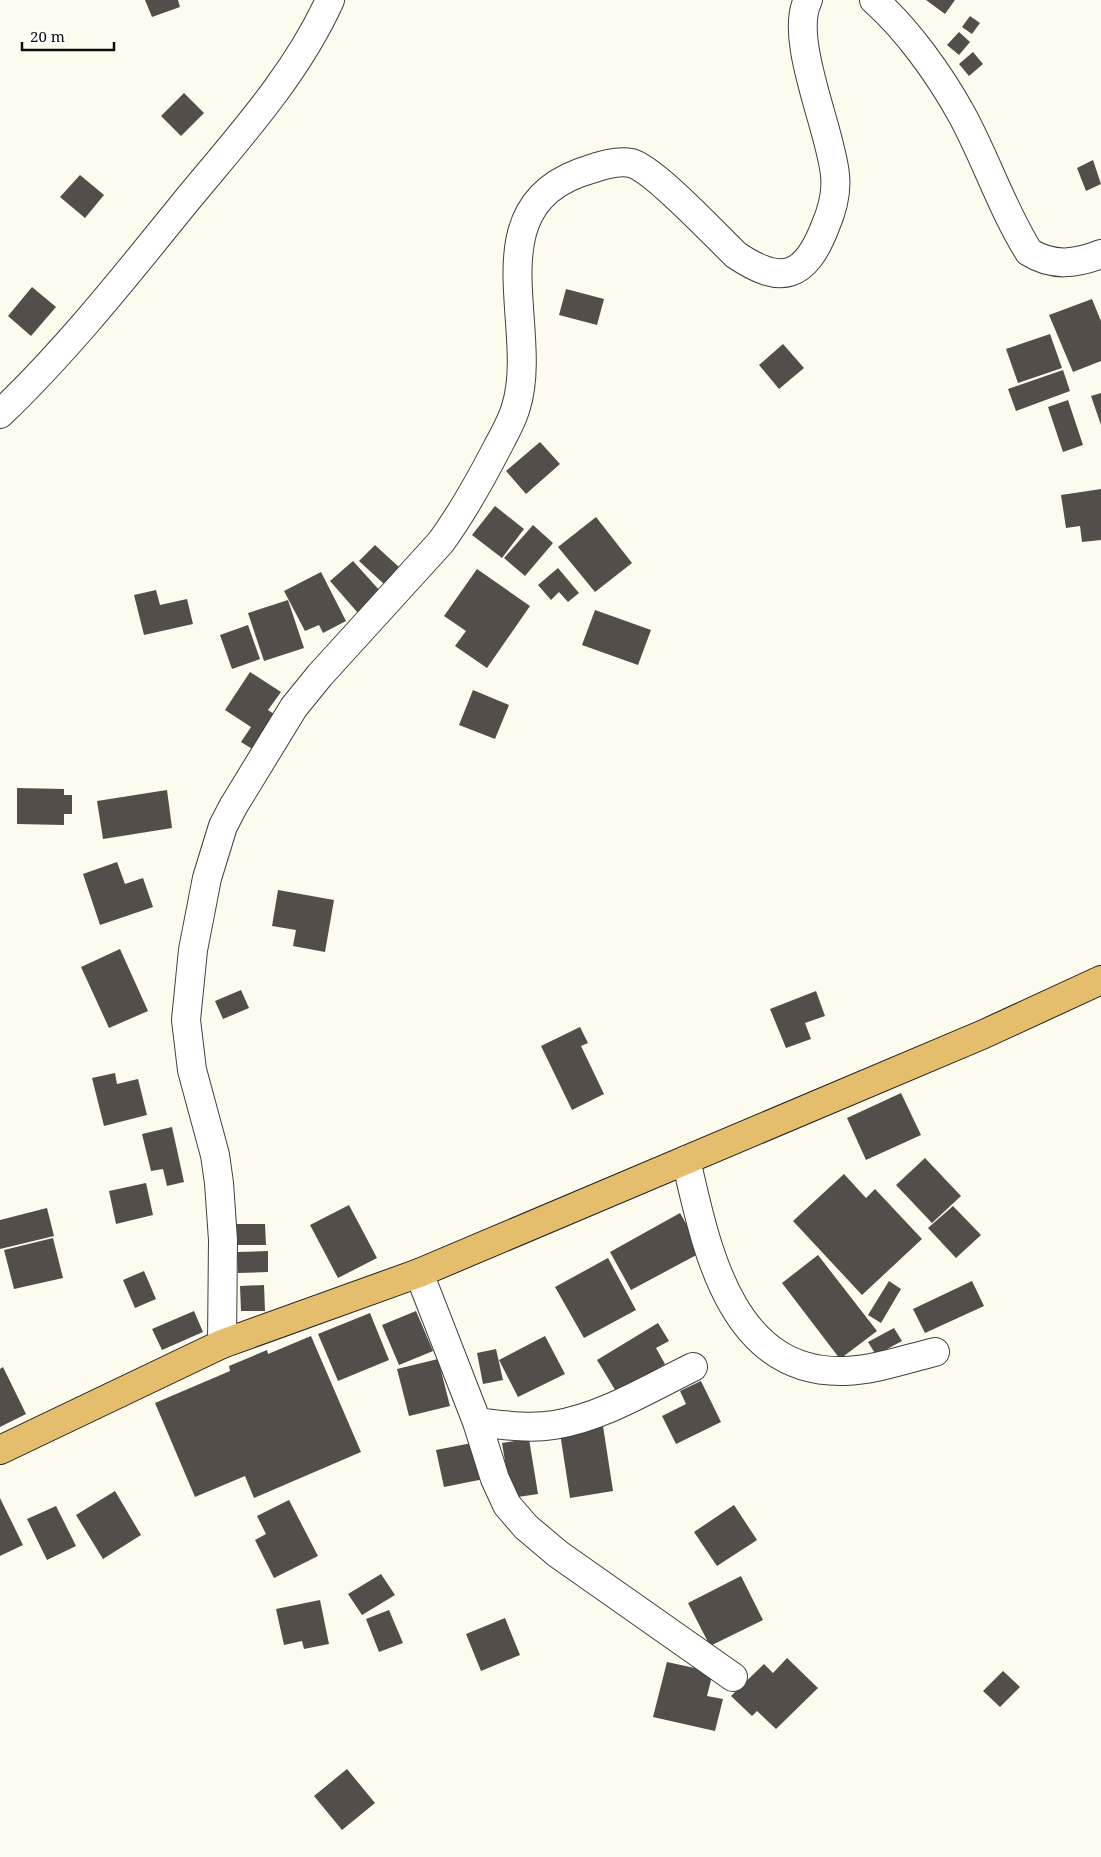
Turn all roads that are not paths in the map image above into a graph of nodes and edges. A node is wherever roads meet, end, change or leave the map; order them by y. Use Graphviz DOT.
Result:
graph roads {
  1 [pos="330,0"];
  2 [pos="808,0"];
  3 [pos="874,0"];
  4 [pos="1101,254"];
  5 [pos="0,414"];
  6 [pos="1101,980"];
  7 [pos="686,1160"];
  8 [pos="419,1273"];
  9 [pos="222,1344"];
  10 [pos="935,1352"];
  11 [pos="693,1367"];
  12 [pos="477,1422"];
  13 [pos="0,1450"];
  14 [pos="733,1677"];
  1 -- 5 [label="street"];
  2 -- 9 [label="street"];
  3 -- 4 [label="street"];
  6 -- 7 [label="highway"];
  7 -- 8 [label="highway"];
  7 -- 10 [label="street"];
  8 -- 9 [label="highway"];
  8 -- 12 [label="street"];
  9 -- 13 [label="highway"];
  11 -- 12 [label="street"];
  12 -- 14 [label="street"];
}
